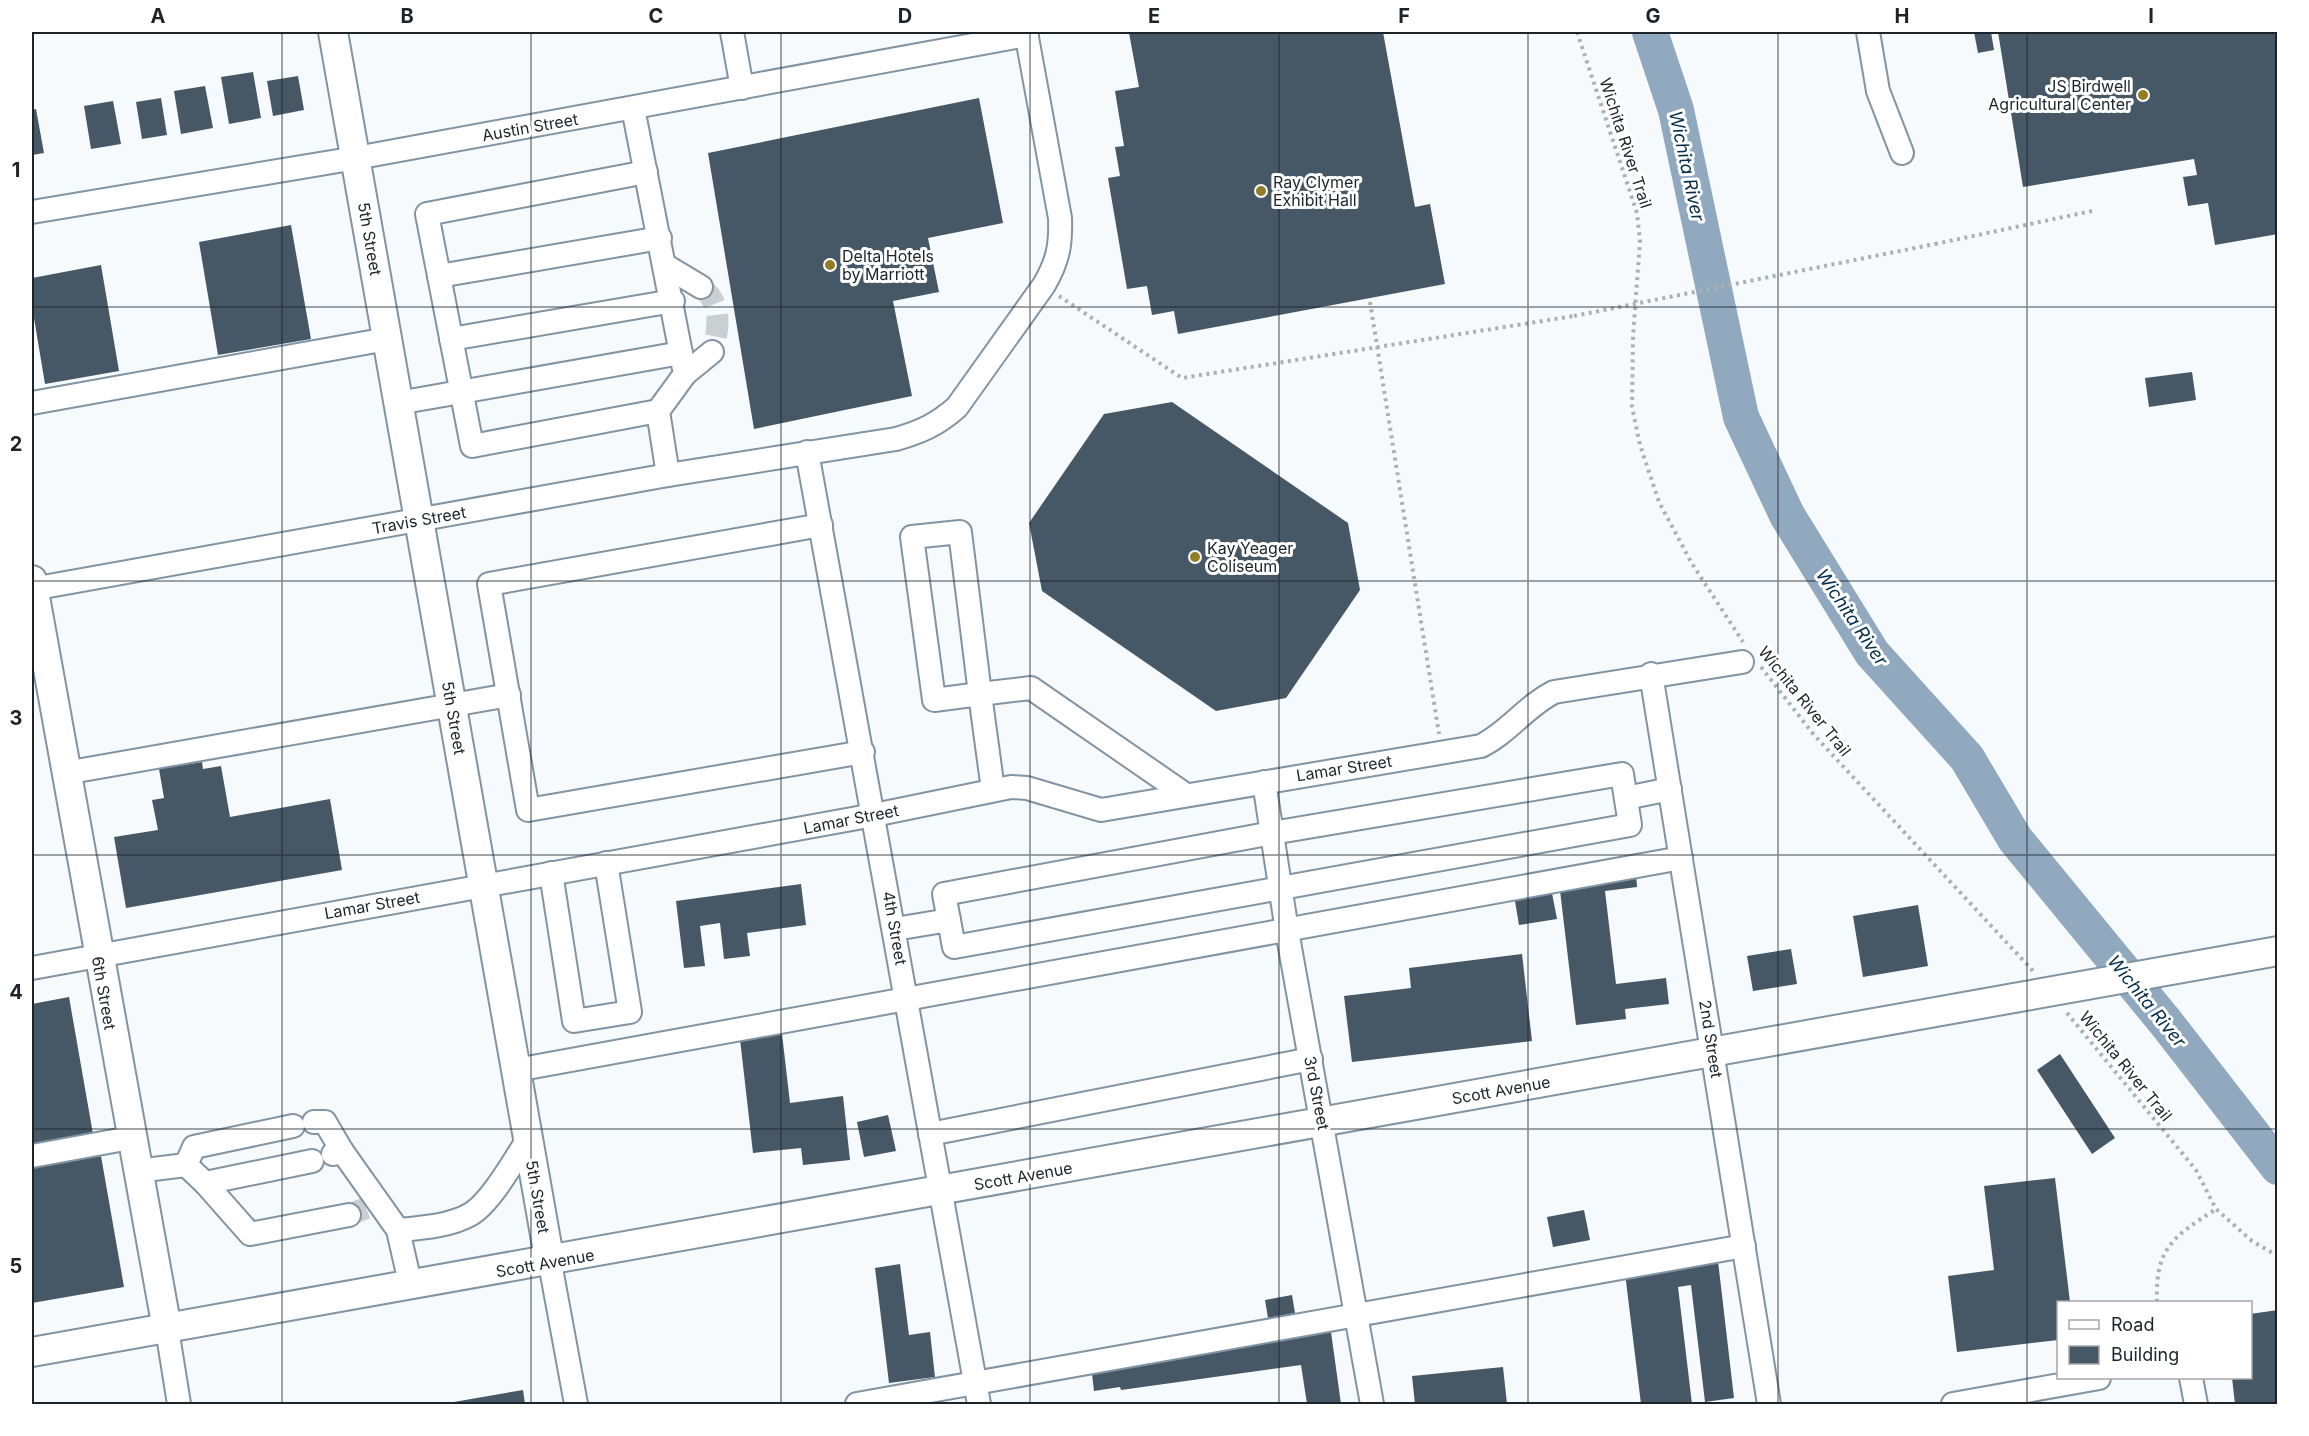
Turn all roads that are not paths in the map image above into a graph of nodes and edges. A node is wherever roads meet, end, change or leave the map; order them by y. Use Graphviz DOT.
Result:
graph roads {
  1 [pos="333,32"];
  2 [pos="732,32"];
  3 [pos="1868,32"];
  4 [pos="1027,33"];
  5 [pos="742,88"];
  6 [pos="633,108"];
  7 [pos="1902,153"];
  8 [pos="356,158"];
  9 [pos="646,172"];
  10 [pos="32,212"];
  11 [pos="660,238"];
  12 [pos="666,266"];
  13 [pos="439,276"];
  14 [pos="701,287"];
  15 [pos="673,301"];
  16 [pos="387,339"];
  17 [pos="451,339"];
  18 [pos="712,352"];
  19 [pos="683,363"];
  20 [pos="461,394"];
  21 [pos="32,403"];
  22 [pos="398,403"];
  23 [pos="658,411"];
  24 [pos="807,452"];
  25 [pos="668,475"];
  26 [pos="418,520"];
  27 [pos="821,525"];
  28 [pos="32,586"];
  29 [pos="1750,659"];
  30 [pos="1651,674"];
  31 [pos="981,694"];
  32 [pos="509,695"];
  33 [pos="451,704"];
  34 [pos="863,752"];
  35 [pos="65,773"];
  36 [pos="1264,782"];
  37 [pos="1670,789"];
  38 [pos="993,790"];
  39 [pos="1186,795"];
  40 [pos="1626,798"];
  41 [pos="874,815"];
  42 [pos="1272,833"];
  43 [pos="1681,858"];
  44 [pos="606,863"];
  45 [pos="551,873"];
  46 [pos="484,885"];
  47 [pos="1281,890"];
  48 [pos="949,920"];
  49 [pos="895,929"];
  50 [pos="1287,931"];
  51 [pos="2277,951"];
  52 [pos="97,956"];
  53 [pos="32,968"];
  54 [pos="907,998"];
  55 [pos="1713,1050"];
  56 [pos="1311,1059"];
  57 [pos="516,1071"];
  58 [pos="1323,1123"];
  59 [pos="930,1134"];
  60 [pos="130,1138"];
  61 [pos="528,1139"];
  62 [pos="329,1155"];
  63 [pos="32,1156"];
  64 [pos="186,1165"];
  65 [pos="136,1171"];
  66 [pos="205,1183"];
  67 [pos="939,1190"];
  68 [pos="365,1209"];
  69 [pos="398,1230"];
  70 [pos="1744,1246"];
  71 [pos="550,1263"];
  72 [pos="411,1287"];
  73 [pos="1357,1316"];
  74 [pos="166,1329"];
  75 [pos="32,1352"];
  76 [pos="2088,1379"];
  77 [pos="2191,1379"];
  78 [pos="977,1394"];
  79 [pos="180,1404"];
  80 [pos="576,1404"];
  81 [pos="857,1404"];
  82 [pos="1372,1404"];
  83 [pos="1769,1404"];
  84 [pos="1953,1404"];
  85 [pos="2196,1404"];
  1 -- 8 [label="main road, 5th Street"];
  2 -- 5 [label="street"];
  3 -- 7 [label="street"];
  4 -- 5 [label="street, Austin Street"];
  4 -- 24 [label="street, Travis Street"];
  5 -- 6 [label="street, Austin Street"];
  6 -- 8 [label="street, Austin Street"];
  6 -- 9 [label="street"];
  8 -- 10 [label="street, Austin Street"];
  8 -- 16 [label="main road, 5th Street"];
  9 -- 11 [label="street"];
  9 -- 13 [label="street"];
  11 -- 12 [label="street"];
  11 -- 13 [label="street"];
  12 -- 14 [label="street"];
  12 -- 15 [label="street"];
  13 -- 17 [label="street"];
  15 -- 17 [label="street"];
  15 -- 19 [label="street"];
  16 -- 21 [label="street"];
  16 -- 22 [label="main road, 5th Street"];
  17 -- 20 [label="street"];
  18 -- 19 [label="street"];
  19 -- 20 [label="street"];
  19 -- 23 [label="street"];
  20 -- 22 [label="street"];
  20 -- 23 [label="street"];
  22 -- 26 [label="main road, 5th Street"];
  23 -- 25 [label="street"];
  24 -- 25 [label="street, Travis Street"];
  24 -- 27 [label="street, 4th Street"];
  25 -- 26 [label="street, Travis Street"];
  26 -- 28 [label="street, Travis Street"];
  26 -- 33 [label="main road, 5th Street"];
  27 -- 32 [label="street"];
  27 -- 34 [label="street, 4th Street"];
  28 -- 35 [label="main road, 6th Street"];
  29 -- 30 [label="street, Lamar Street"];
  30 -- 36 [label="street, Lamar Street"];
  30 -- 37 [label="street, 2nd Street"];
  31 -- 31 [label="street"];
  31 -- 38 [label="street"];
  31 -- 39 [label="street"];
  32 -- 33 [label="street"];
  32 -- 34 [label="street"];
  33 -- 35 [label="street"];
  33 -- 46 [label="main road, 5th Street"];
  34 -- 41 [label="street, 4th Street"];
  35 -- 52 [label="main road, 6th Street"];
  36 -- 39 [label="street, Lamar Street"];
  36 -- 42 [label="street, 3rd Street"];
  37 -- 40 [label="street"];
  37 -- 43 [label="street, 2nd Street"];
  38 -- 39 [label="street, Lamar Street"];
  38 -- 41 [label="street, Lamar Street"];
  40 -- 42 [label="street"];
  40 -- 47 [label="street"];
  41 -- 44 [label="street, Lamar Street"];
  41 -- 49 [label="street, 4th Street"];
  42 -- 47 [label="street, 3rd Street"];
  42 -- 48 [label="street"];
  43 -- 50 [label="street"];
  43 -- 55 [label="street, 2nd Street"];
  44 -- 45 [label="street, Lamar Street"];
  44 -- 45 [label="street"];
  45 -- 46 [label="street, Lamar Street"];
  46 -- 52 [label="street, Lamar Street"];
  46 -- 57 [label="main road, 5th Street"];
  47 -- 48 [label="street"];
  47 -- 50 [label="street, 3rd Street"];
  48 -- 49 [label="street"];
  49 -- 54 [label="street, 4th Street"];
  50 -- 54 [label="street"];
  50 -- 56 [label="street, 3rd Street"];
  51 -- 55 [label="main road, Scott Avenue, bridge"];
  52 -- 53 [label="street, Lamar Street"];
  52 -- 60 [label="main road, 6th Street"];
  54 -- 57 [label="street"];
  54 -- 59 [label="street, 4th Street"];
  55 -- 58 [label="main road, Scott Avenue"];
  55 -- 70 [label="street, 2nd Street"];
  56 -- 58 [label="street, 3rd Street"];
  56 -- 59 [label="street"];
  57 -- 61 [label="main road, 5th Street"];
  58 -- 67 [label="main road, Scott Avenue"];
  58 -- 73 [label="street, 3rd Street"];
  59 -- 67 [label="street, 4th Street"];
  60 -- 63 [label="street"];
  60 -- 65 [label="main road, 6th Street"];
  61 -- 69 [label="street"];
  61 -- 71 [label="main road, 5th Street"];
  62 -- 64 [label="street"];
  62 -- 66 [label="street"];
  62 -- 68 [label="street"];
  64 -- 65 [label="street"];
  64 -- 66 [label="street"];
  65 -- 74 [label="main road, 6th Street"];
  66 -- 68 [label="street"];
  67 -- 71 [label="main road, Scott Avenue"];
  67 -- 78 [label="street, 4th Street"];
  68 -- 69 [label="street"];
  69 -- 72 [label="street"];
  70 -- 73 [label="street"];
  70 -- 83 [label="street, 2nd Street"];
  71 -- 72 [label="main road, Scott Avenue"];
  71 -- 80 [label="street, 5th Street"];
  72 -- 74 [label="main road, Scott Avenue"];
  73 -- 78 [label="street"];
  73 -- 82 [label="street, 3rd Street"];
  74 -- 75 [label="main road, Scott Avenue"];
  74 -- 79 [label="street, 6th Street"];
  76 -- 84 [label="street"];
  77 -- 85 [label="street"];
  78 -- 81 [label="street"];
}
